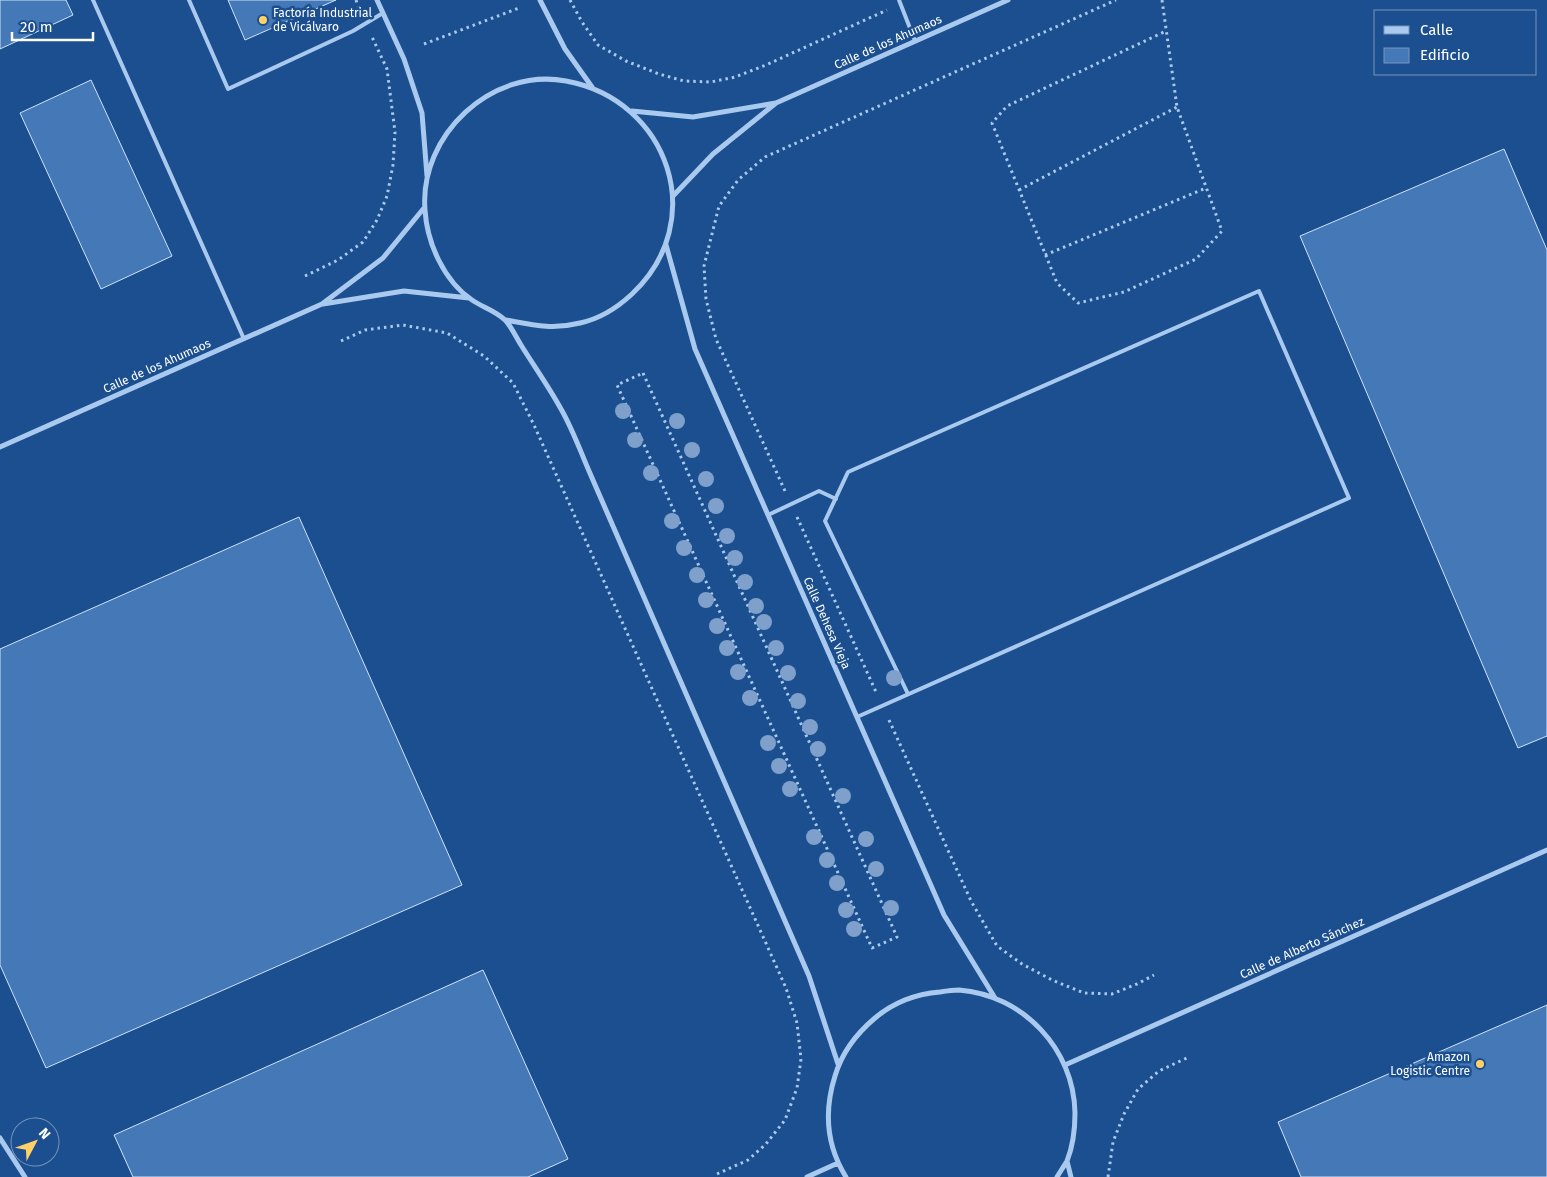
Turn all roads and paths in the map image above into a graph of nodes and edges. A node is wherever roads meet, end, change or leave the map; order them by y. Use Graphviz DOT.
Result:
graph roads {
  1 [pos="93,0"];
  2 [pos="189,0"];
  3 [pos="377,0"];
  4 [pos="540,0"];
  5 [pos="570,0"];
  6 [pos="1008,0"];
  7 [pos="1116,0"];
  8 [pos="1162,0"];
  9 [pos="900,2"];
  10 [pos="519,8"];
  11 [pos="383,13"];
  12 [pos="1166,31"];
  13 [pos="915,41"];
  14 [pos="424,44"];
  15 [pos="387,69"];
  16 [pos="592,87"];
  17 [pos="776,103"];
  18 [pos="1177,107"];
  19 [pos="632,111"];
  20 [pos="427,178"];
  21 [pos="1206,188"];
  22 [pos="1019,190"];
  23 [pos="673,196"];
  24 [pos="424,208"];
  25 [pos="666,246"];
  26 [pos="1045,254"];
  27 [pos="305,276"];
  28 [pos="469,298"];
  29 [pos="322,304"];
  30 [pos="506,320"];
  31 [pos="244,339"];
  32 [pos="340,341"];
  33 [pos="643,373"];
  34 [pos="0,447"];
  35 [pos="836,499"];
  36 [pos="791,505"];
  37 [pos="768,515"];
  38 [pos="908,694"];
  39 [pos="882,706"];
  40 [pos="857,717"];
  41 [pos="1547,850"];
  42 [pos="1154,975"];
  43 [pos="995,998"];
  44 [pos="1189,1057"];
  45 [pos="838,1064"];
  46 [pos="1066,1065"];
  47 [pos="0,1138"];
  48 [pos="1067,1160"];
  49 [pos="838,1164"];
  50 [pos="716,1174"];
  51 [pos="26,1177"];
  52 [pos="807,1177"];
  53 [pos="846,1177"];
  54 [pos="1057,1177"];
  55 [pos="1071,1177"];
  56 [pos="1108,1177"];
  1 -- 31 [label="lane"];
  2 -- 11 [label="lane"];
  3 -- 11 [label="street"];
  4 -- 16 [label="street"];
  5 -- 9 [label="path"];
  6 -- 13 [label="street, Calle de los Ahumaos"];
  7 -- 36 [label="path"];
  8 -- 12 [label="path"];
  9 -- 13 [label="lane"];
  10 -- 14 [label="path"];
  11 -- 20 [label="street"];
  12 -- 18 [label="path"];
  12 -- 22 [label="path"];
  13 -- 17 [label="street, Calle de los Ahumaos"];
  15 -- 27 [label="path"];
  16 -- 19 [label="street"];
  16 -- 20 [label="street"];
  17 -- 19 [label="street, Calle de los Ahumaos"];
  17 -- 23 [label="street, Calle de los Ahumaos"];
  18 -- 21 [label="path"];
  18 -- 22 [label="path"];
  19 -- 23 [label="street"];
  20 -- 24 [label="street"];
  21 -- 26 [label="path"];
  21 -- 26 [label="path"];
  22 -- 26 [label="path"];
  23 -- 25 [label="street"];
  24 -- 28 [label="street"];
  24 -- 29 [label="street, Calle de los Ahumaos"];
  25 -- 30 [label="street"];
  25 -- 37 [label="street, Calle Dehesa Vieja"];
  28 -- 29 [label="street, Calle de los Ahumaos"];
  28 -- 30 [label="street"];
  29 -- 31 [label="street, Calle de los Ahumaos"];
  30 -- 45 [label="street"];
  31 -- 34 [label="street, Calle de los Ahumaos"];
  32 -- 50 [label="path"];
  33 -- 33 [label="path"];
  35 -- 36 [label="lane"];
  35 -- 38 [label="lane"];
  35 -- 38 [label="lane"];
  36 -- 37 [label="lane"];
  36 -- 39 [label="path"];
  37 -- 40 [label="street, Calle Dehesa Vieja"];
  38 -- 39 [label="lane"];
  39 -- 40 [label="lane"];
  39 -- 42 [label="path"];
  40 -- 43 [label="street, Calle Dehesa Vieja"];
  41 -- 46 [label="street, Calle de Alberto Sánchez"];
  43 -- 45 [label="street"];
  43 -- 46 [label="street"];
  44 -- 56 [label="path"];
  45 -- 49 [label="street"];
  46 -- 48 [label="street"];
  47 -- 51 [label="street"];
  48 -- 54 [label="street"];
  48 -- 55 [label="street"];
  49 -- 52 [label="street"];
  49 -- 53 [label="street"];
}
